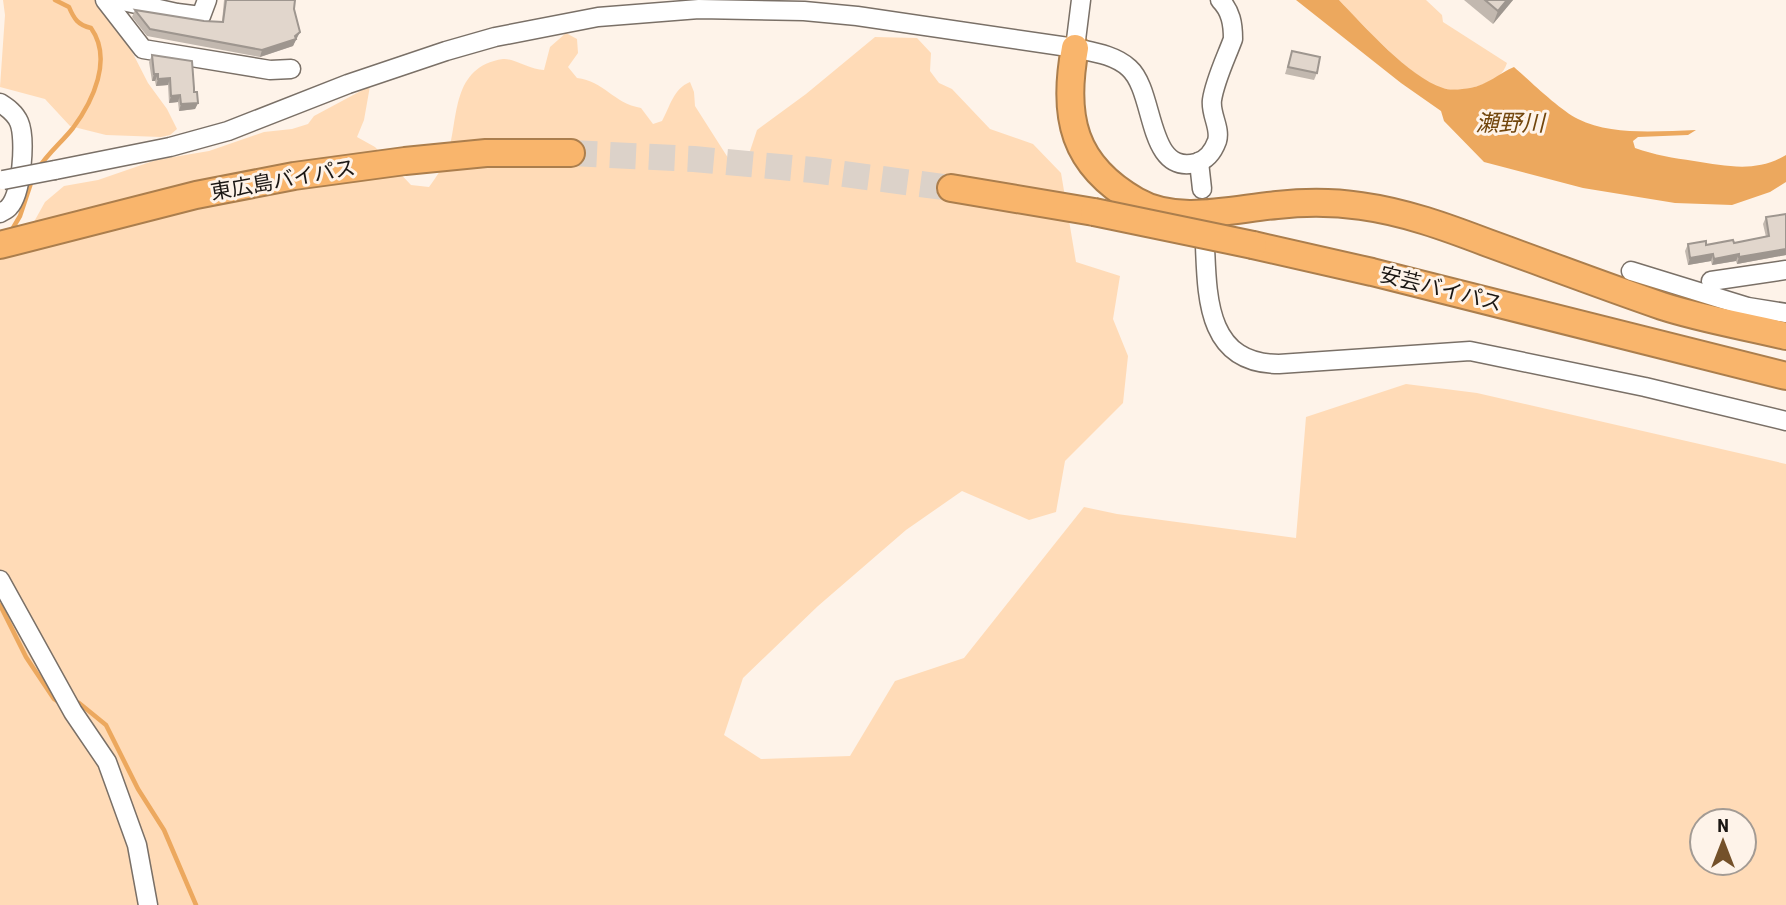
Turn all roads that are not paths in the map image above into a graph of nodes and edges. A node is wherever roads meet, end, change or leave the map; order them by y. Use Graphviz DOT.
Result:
graph roads {
  1 [pos="105,0"];
  2 [pos="118,0"];
  3 [pos="207,0"];
  4 [pos="1081,0"];
  5 [pos="1220,0"];
  6 [pos="1075,48"];
  7 [pos="290,69"];
  8 [pos="0,103"];
  9 [pos="571,153"];
  10 [pos="1199,162"];
  11 [pos="1,180"];
  12 [pos="951,188"];
  13 [pos="1202,189"];
  14 [pos="0,213"];
  15 [pos="1203,219"];
  16 [pos="0,245"];
  17 [pos="1786,270"];
  18 [pos="1631,271"];
  19 [pos="1711,281"];
  20 [pos="1786,313"];
  21 [pos="1786,324"];
  22 [pos="1786,336"];
  23 [pos="1786,376"];
  24 [pos="1786,421"];
  25 [pos="0,580"];
  26 [pos="148,905"];
  1 -- 7 [label="street"];
  2 -- 3 [label="street"];
  4 -- 6 [label="street"];
  5 -- 10 [label="street"];
  6 -- 10 [label="street"];
  6 -- 11 [label="street, bridge"];
  6 -- 21 [label="highway"];
  6 -- 22 [label="highway"];
  8 -- 14 [label="street"];
  9 -- 16 [label="highway, 東広島バイパス"];
  10 -- 13 [label="street"];
  12 -- 23 [label="highway, 安芸バイパス, bridge"];
  15 -- 24 [label="street"];
  17 -- 19 [label="street"];
  18 -- 20 [label="street"];
  25 -- 26 [label="street"];
}
